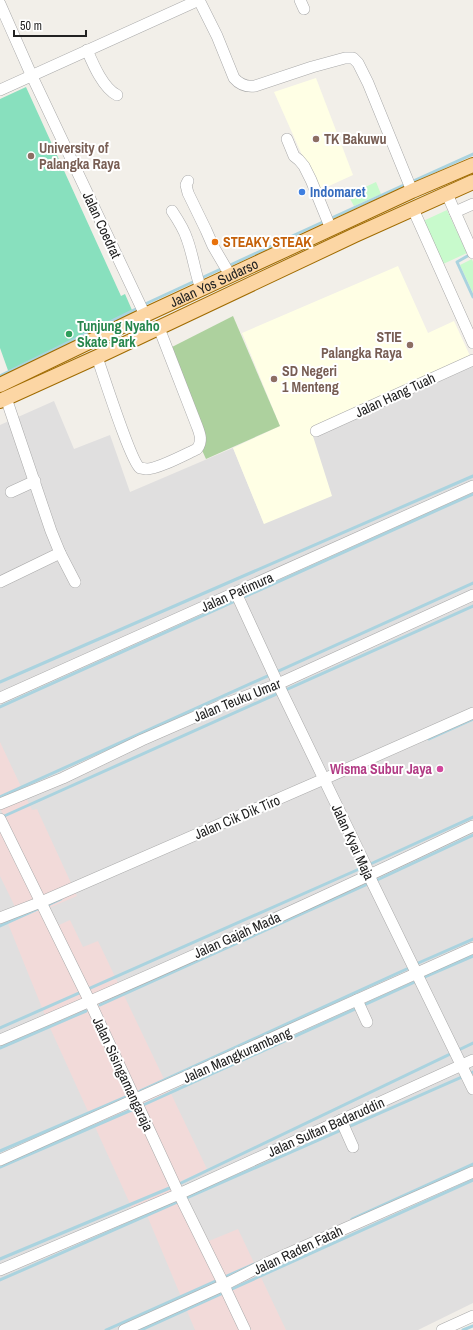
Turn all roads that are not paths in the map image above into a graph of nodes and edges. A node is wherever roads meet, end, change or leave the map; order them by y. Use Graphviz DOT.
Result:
graph roads {
  1 [pos="199,0"];
  2 [pos="0,4"];
  3 [pos="87,50"];
  4 [pos="32,76"];
  5 [pos="0,90"];
  6 [pos="117,95"];
  7 [pos="287,139"];
  8 [pos="473,165"];
  9 [pos="188,182"];
  10 [pos="473,182"];
  11 [pos="412,191"];
  12 [pos="447,194"];
  13 [pos="473,204"];
  14 [pos="413,209"];
  15 [pos="172,211"];
  16 [pos="455,212"];
  17 [pos="331,229"];
  18 [pos="293,246"];
  19 [pos="472,251"];
  20 [pos="280,252"];
  21 [pos="301,261"];
  22 [pos="288,267"];
  23 [pos="230,275"];
  24 [pos="202,289"];
  25 [pos="145,315"];
  26 [pos="159,328"];
  27 [pos="473,343"];
  28 [pos="97,357"];
  29 [pos="473,360"];
  30 [pos="0,385"];
  31 [pos="3,400"];
  32 [pos="316,431"];
  33 [pos="35,481"];
  34 [pos="473,486"];
  35 [pos="11,492"];
  36 [pos="60,553"];
  37 [pos="0,582"];
  38 [pos="75,582"];
  39 [pos="236,593"];
  40 [pos="473,595"];
  41 [pos="278,684"];
  42 [pos="0,698"];
  43 [pos="473,713"];
  44 [pos="324,779"];
  45 [pos="0,804"];
  46 [pos="0,819"];
  47 [pos="473,826"];
  48 [pos="370,876"];
  49 [pos="41,902"];
  50 [pos="0,918"];
  51 [pos="473,948"];
  52 [pos="416,973"];
  53 [pos="357,1000"];
  54 [pos="90,1002"];
  55 [pos="367,1022"];
  56 [pos="0,1040"];
  57 [pos="473,1060"];
  58 [pos="462,1066"];
  59 [pos="473,1089"];
  60 [pos="136,1100"];
  61 [pos="341,1120"];
  62 [pos="353,1147"];
  63 [pos="0,1160"];
  64 [pos="473,1172"];
  65 [pos="179,1194"];
  66 [pos="0,1270"];
  67 [pos="224,1284"];
  68 [pos="473,1316"];
  69 [pos="124,1330"];
  70 [pos="245,1330"];
  71 [pos="442,1330"];
  1 -- 3 [label="street"];
  1 -- 11 [label="street"];
  2 -- 4 [label="street, Jalan Coedrat"];
  3 -- 4 [label="street"];
  3 -- 6 [label="street"];
  4 -- 5 [label="street"];
  4 -- 25 [label="street, Jalan Coedrat"];
  7 -- 17 [label="street"];
  8 -- 11 [label="main road, Jalan Yos Sudarso"];
  9 -- 23 [label="street"];
  10 -- 12 [label="main road, Jalan Yos Sudarso"];
  11 -- 17 [label="main road, Jalan Yos Sudarso"];
  12 -- 14 [label="main road, Jalan Yos Sudarso"];
  12 -- 16 [label="street"];
  13 -- 16 [label="street"];
  14 -- 21 [label="main road, Jalan Yos Sudarso"];
  14 -- 27 [label="street"];
  15 -- 24 [label="street"];
  16 -- 19 [label="street"];
  17 -- 18 [label="main road, Jalan Yos Sudarso"];
  18 -- 20 [label="main road, Jalan Yos Sudarso"];
  18 -- 21 [label="main road"];
  20 -- 22 [label="main road"];
  20 -- 23 [label="main road, Jalan Yos Sudarso"];
  21 -- 22 [label="main road, Jalan Yos Sudarso"];
  22 -- 26 [label="main road, Jalan Yos Sudarso"];
  23 -- 24 [label="main road, Jalan Yos Sudarso"];
  24 -- 25 [label="main road, Jalan Yos Sudarso"];
  25 -- 30 [label="main road, Jalan Yos Sudarso"];
  26 -- 28 [label="main road, Jalan Yos Sudarso"];
  26 -- 28 [label="street"];
  28 -- 31 [label="main road, Jalan Yos Sudarso"];
  29 -- 32 [label="street, Jalan Hang Tuah"];
  31 -- 33 [label="street"];
  33 -- 35 [label="street"];
  33 -- 36 [label="street"];
  34 -- 39 [label="street, Jalan Patimura"];
  36 -- 37 [label="street"];
  36 -- 38 [label="street"];
  39 -- 41 [label="street, Jalan Kyai Maja"];
  39 -- 42 [label="street, Jalan Patimura"];
  40 -- 41 [label="street, Jalan Teuku Umar"];
  41 -- 44 [label="street, Jalan Kyai Maja"];
  41 -- 45 [label="street, Jalan Teuku Umar"];
  43 -- 44 [label="street, Jalan Cik Dik Tiro"];
  44 -- 48 [label="street, Jalan Kyai Maja"];
  44 -- 49 [label="street, Jalan Cik Dik Tiro"];
  46 -- 49 [label="street, Jalan Sisingamangaraja"];
  47 -- 48 [label="street, Jalan Gajah Mada"];
  48 -- 52 [label="street, Jalan Kyai Maja"];
  48 -- 54 [label="street, Jalan Gajah Mada"];
  49 -- 50 [label="street, Jalan Cik Dik Tiro"];
  49 -- 54 [label="street, Jalan Sisingamangaraja"];
  51 -- 52 [label="street, Jalan Mangkurambang"];
  52 -- 53 [label="street, Jalan Mangkurambang"];
  52 -- 58 [label="street, Jalan Kyai Maja"];
  53 -- 55 [label="street"];
  53 -- 60 [label="street, Jalan Mangkurambang"];
  54 -- 56 [label="street, Jalan Gajah Mada"];
  54 -- 60 [label="street, Jalan Sisingamangaraja"];
  57 -- 58 [label="street, Jalan Sultan Badaruddin"];
  58 -- 59 [label="street, Jalan Kyai Maja"];
  58 -- 61 [label="street, Jalan Sultan Badaruddin"];
  60 -- 63 [label="street, Jalan Mangkurambang"];
  60 -- 65 [label="street, Jalan Sisingamangaraja"];
  61 -- 62 [label="street"];
  61 -- 65 [label="street, Jalan Sultan Badaruddin"];
  64 -- 67 [label="street, Jalan Raden Fatah"];
  65 -- 66 [label="street, Jalan Sultan Badaruddin"];
  65 -- 67 [label="street, Jalan Sisingamangaraja"];
  67 -- 69 [label="street, Jalan Raden Fatah"];
  67 -- 70 [label="street, Jalan Sisingamangaraja"];
  68 -- 71 [label="street"];
}
